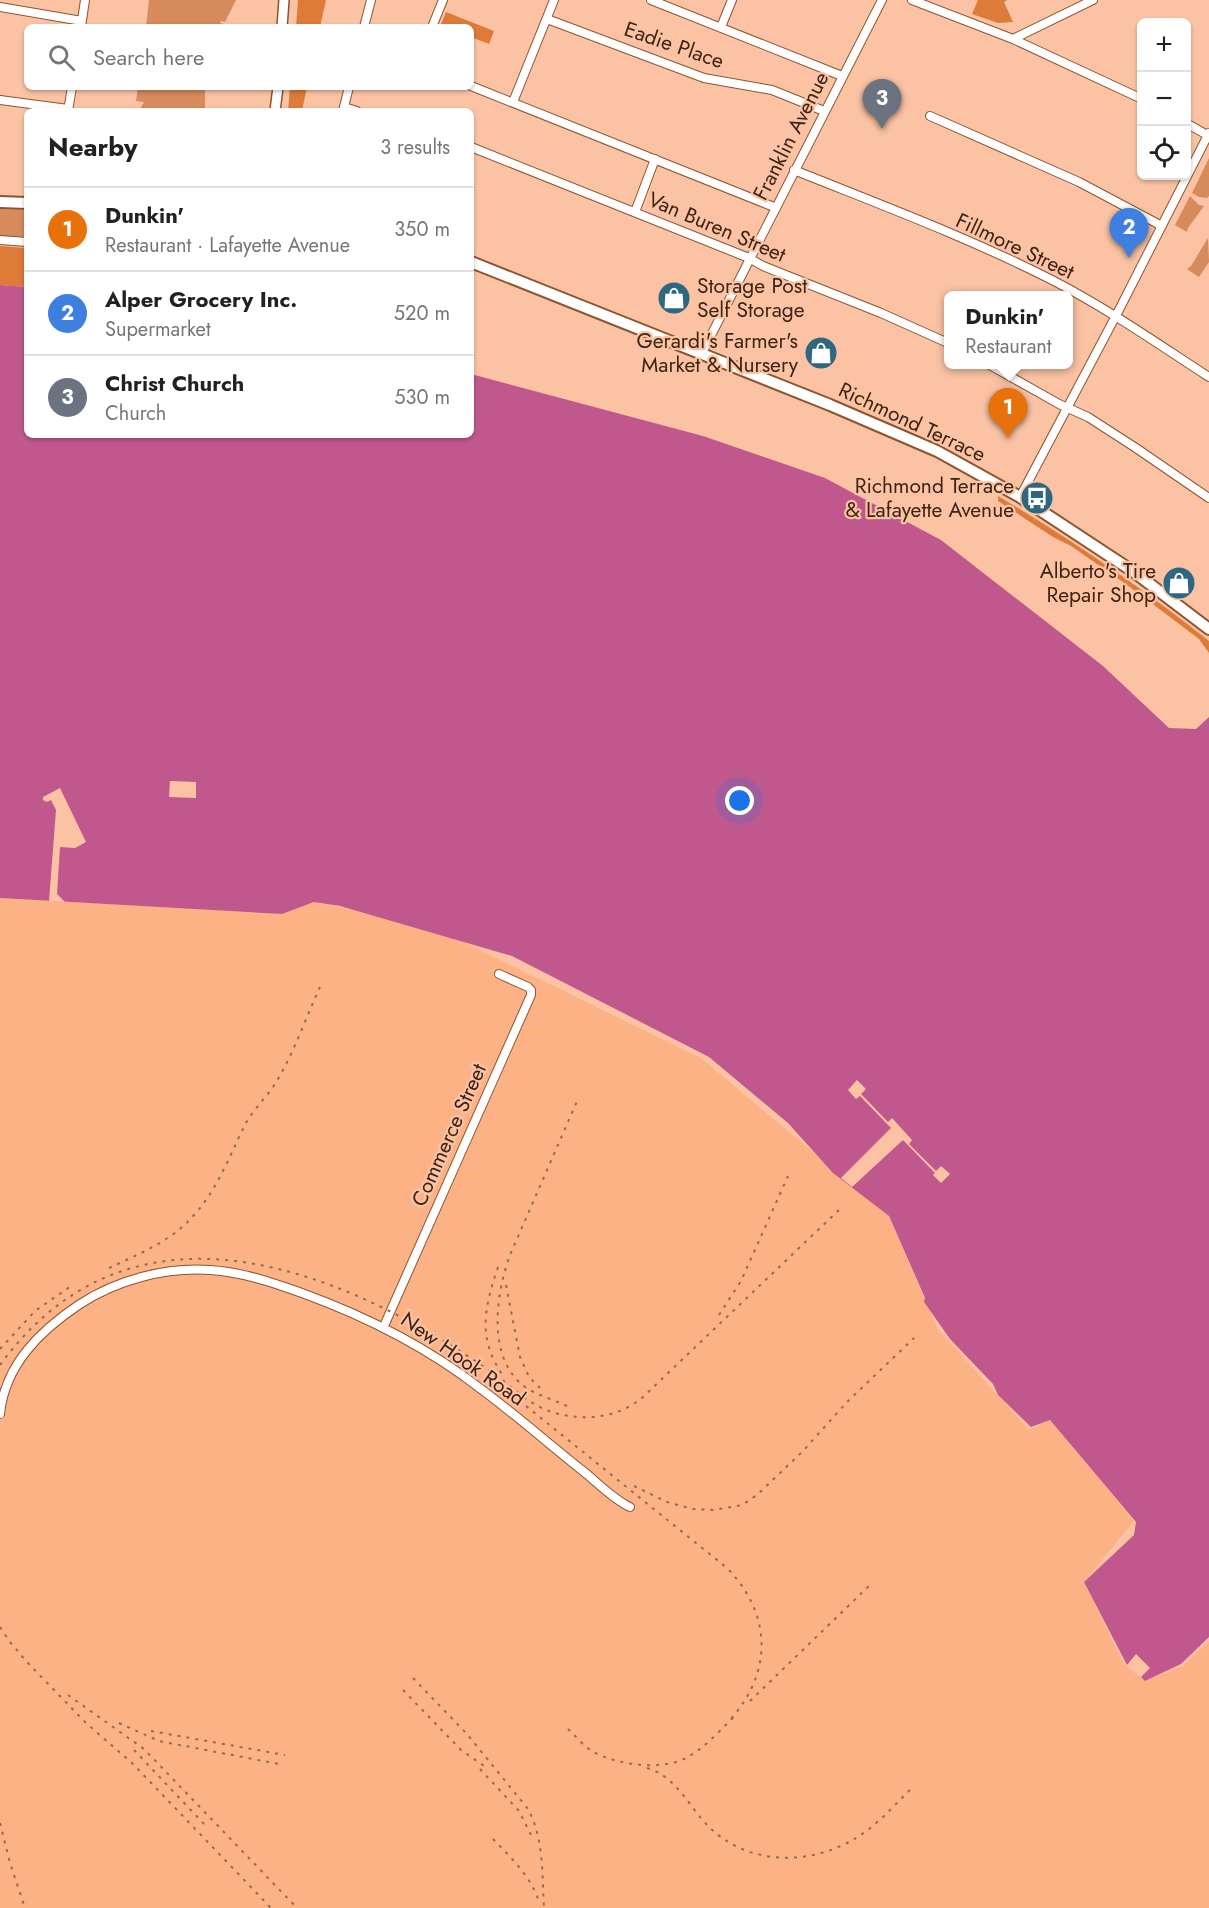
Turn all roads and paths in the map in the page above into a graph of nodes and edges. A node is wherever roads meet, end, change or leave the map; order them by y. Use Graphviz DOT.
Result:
graph roads {
  1 [pos="85,0"];
  2 [pos="284,0"];
  3 [pos="371,0"];
  4 [pos="443,0"];
  5 [pos="554,0"];
  6 [pos="651,0"];
  7 [pos="732,0"];
  8 [pos="882,0"];
  9 [pos="912,0"];
  10 [pos="1093,0"];
  11 [pos="0,7"];
  12 [pos="547,19"];
  13 [pos="81,24"];
  14 [pos="282,24"];
  15 [pos="365,24"];
  16 [pos="433,24"];
  17 [pos="721,27"];
  18 [pos="1013,39"];
  19 [pos="842,76"];
  20 [pos="474,87"];
  21 [pos="71,90"];
  22 [pos="278,90"];
  23 [pos="348,90"];
  24 [pos="1137,97"];
  25 [pos="0,100"];
  26 [pos="513,102"];
  27 [pos="54,108"];
  28 [pos="68,108"];
  29 [pos="275,108"];
  30 [pos="343,108"];
  31 [pos="825,111"];
  32 [pos="930,116"];
  33 [pos="1191,126"];
  34 [pos="1209,135"];
  35 [pos="474,148"];
  36 [pos="655,159"];
  37 [pos="794,170"];
  38 [pos="0,202"];
  39 [pos="24,202"];
  40 [pos="774,207"];
  41 [pos="635,212"];
  42 [pos="1162,226"];
  43 [pos="0,240"];
  44 [pos="24,242"];
  45 [pos="749,258"];
  46 [pos="474,263"];
  47 [pos="1070,291"];
  48 [pos="1073,292"];
  49 [pos="1115,317"];
  50 [pos="944,342"];
  51 [pos="702,353"];
  52 [pos="997,369"];
  53 [pos="1209,377"];
  54 [pos="1068,408"];
  55 [pos="1020,497"];
  56 [pos="1209,498"];
  57 [pos="1209,629"];
  58 [pos="499,974"];
  59 [pos="384,1326"];
  60 [pos="0,1414"];
  61 [pos="630,1507"];
  1 -- 13 [label="street"];
  2 -- 14 [label="street"];
  3 -- 15 [label="street"];
  4 -- 16 [label="street"];
  5 -- 12 [label="street"];
  6 -- 17 [label="street"];
  7 -- 17 [label="street"];
  8 -- 19 [label="street, Franklin Avenue"];
  9 -- 18 [label="street"];
  10 -- 18 [label="street"];
  11 -- 13 [label="street"];
  12 -- 26 [label="street"];
  12 -- 31 [label="street, Eadie Place"];
  17 -- 19 [label="street"];
  18 -- 24 [label="street"];
  19 -- 31 [label="street, Franklin Avenue"];
  20 -- 26 [label="street"];
  21 -- 28 [label="street"];
  22 -- 29 [label="street"];
  23 -- 30 [label="street"];
  25 -- 27 [label="street"];
  26 -- 36 [label="street"];
  31 -- 37 [label="street, Franklin Avenue"];
  32 -- 42 [label="street"];
  33 -- 34 [label="street"];
  34 -- 42 [label="street"];
  35 -- 41 [label="street, Van Buren Street"];
  36 -- 40 [label="street"];
  36 -- 41 [label="street"];
  37 -- 40 [label="street, Franklin Avenue"];
  37 -- 47 [label="street, Fillmore Street"];
  38 -- 39 [label="main road"];
  40 -- 45 [label="street, Franklin Avenue"];
  41 -- 45 [label="street, Van Buren Street"];
  42 -- 49 [label="street"];
  43 -- 44 [label="street"];
  45 -- 50 [label="street, Van Buren Street"];
  45 -- 51 [label="street, Franklin Avenue"];
  46 -- 51 [label="main road, Richmond Terrace"];
  48 -- 49 [label="street, Fillmore Street"];
  49 -- 53 [label="street, Fillmore Street"];
  49 -- 54 [label="street"];
  51 -- 55 [label="main road, Richmond Terrace"];
  52 -- 54 [label="street"];
  54 -- 55 [label="street"];
  54 -- 56 [label="street"];
  55 -- 57 [label="main road, Richmond Terrace"];
  58 -- 59 [label="street, Commerce Street"];
  59 -- 60 [label="street, New Hook Road"];
  59 -- 61 [label="street, New Hook Road"];
}
